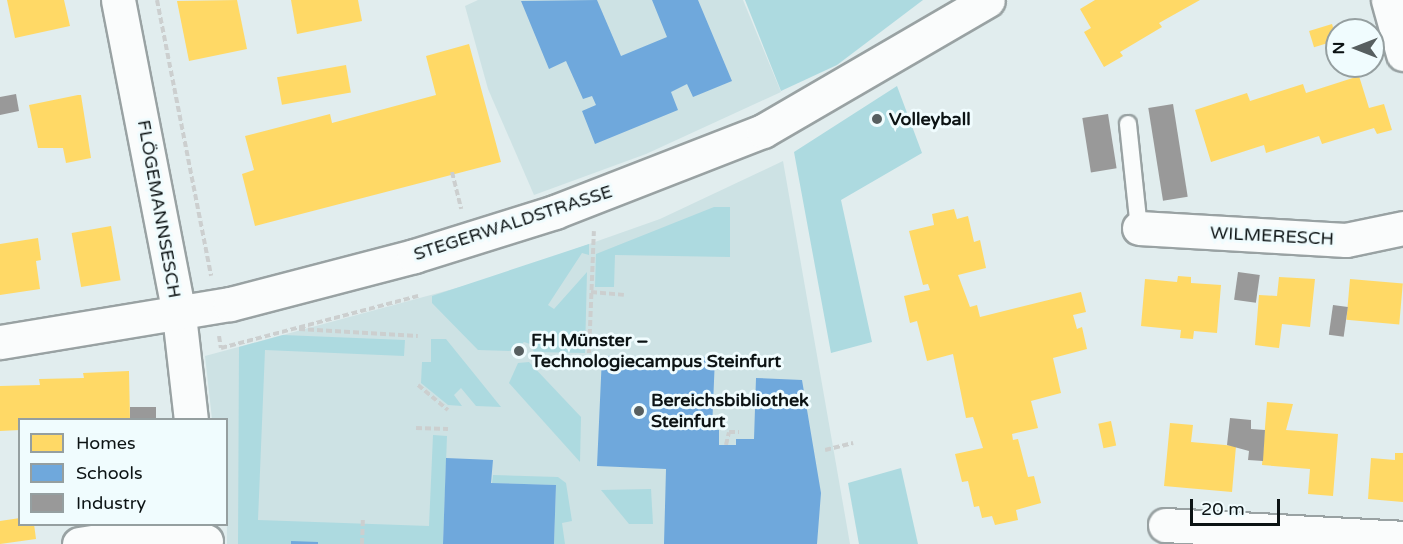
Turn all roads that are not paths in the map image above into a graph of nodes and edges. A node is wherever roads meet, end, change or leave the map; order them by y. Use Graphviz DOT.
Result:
graph roads {
  1 [pos="118,0"];
  2 [pos="988,0"];
  3 [pos="1388,0"];
  4 [pos="1403,54"];
  5 [pos="1128,124"];
  6 [pos="1139,228"];
  7 [pos="1403,228"];
  8 [pos="178,315"];
  9 [pos="0,342"];
  10 [pos="191,418"];
  11 [pos="1165,525"];
  12 [pos="206,537"];
  13 [pos="1403,538"];
  14 [pos="79,544"];
  1 -- 8 [label="street, FLÖGEMANNSESCH"];
  2 -- 8 [label="street, STEGERWALDSTRASSE"];
  3 -- 4 [label="street"];
  5 -- 6 [label="lane"];
  6 -- 7 [label="street, WILMERESCH"];
  8 -- 9 [label="street, STEGERWALDSTRASSE"];
  8 -- 10 [label="street, FLÖGEMANNSESCH"];
  11 -- 13 [label="street"];
  12 -- 14 [label="street"];
}
